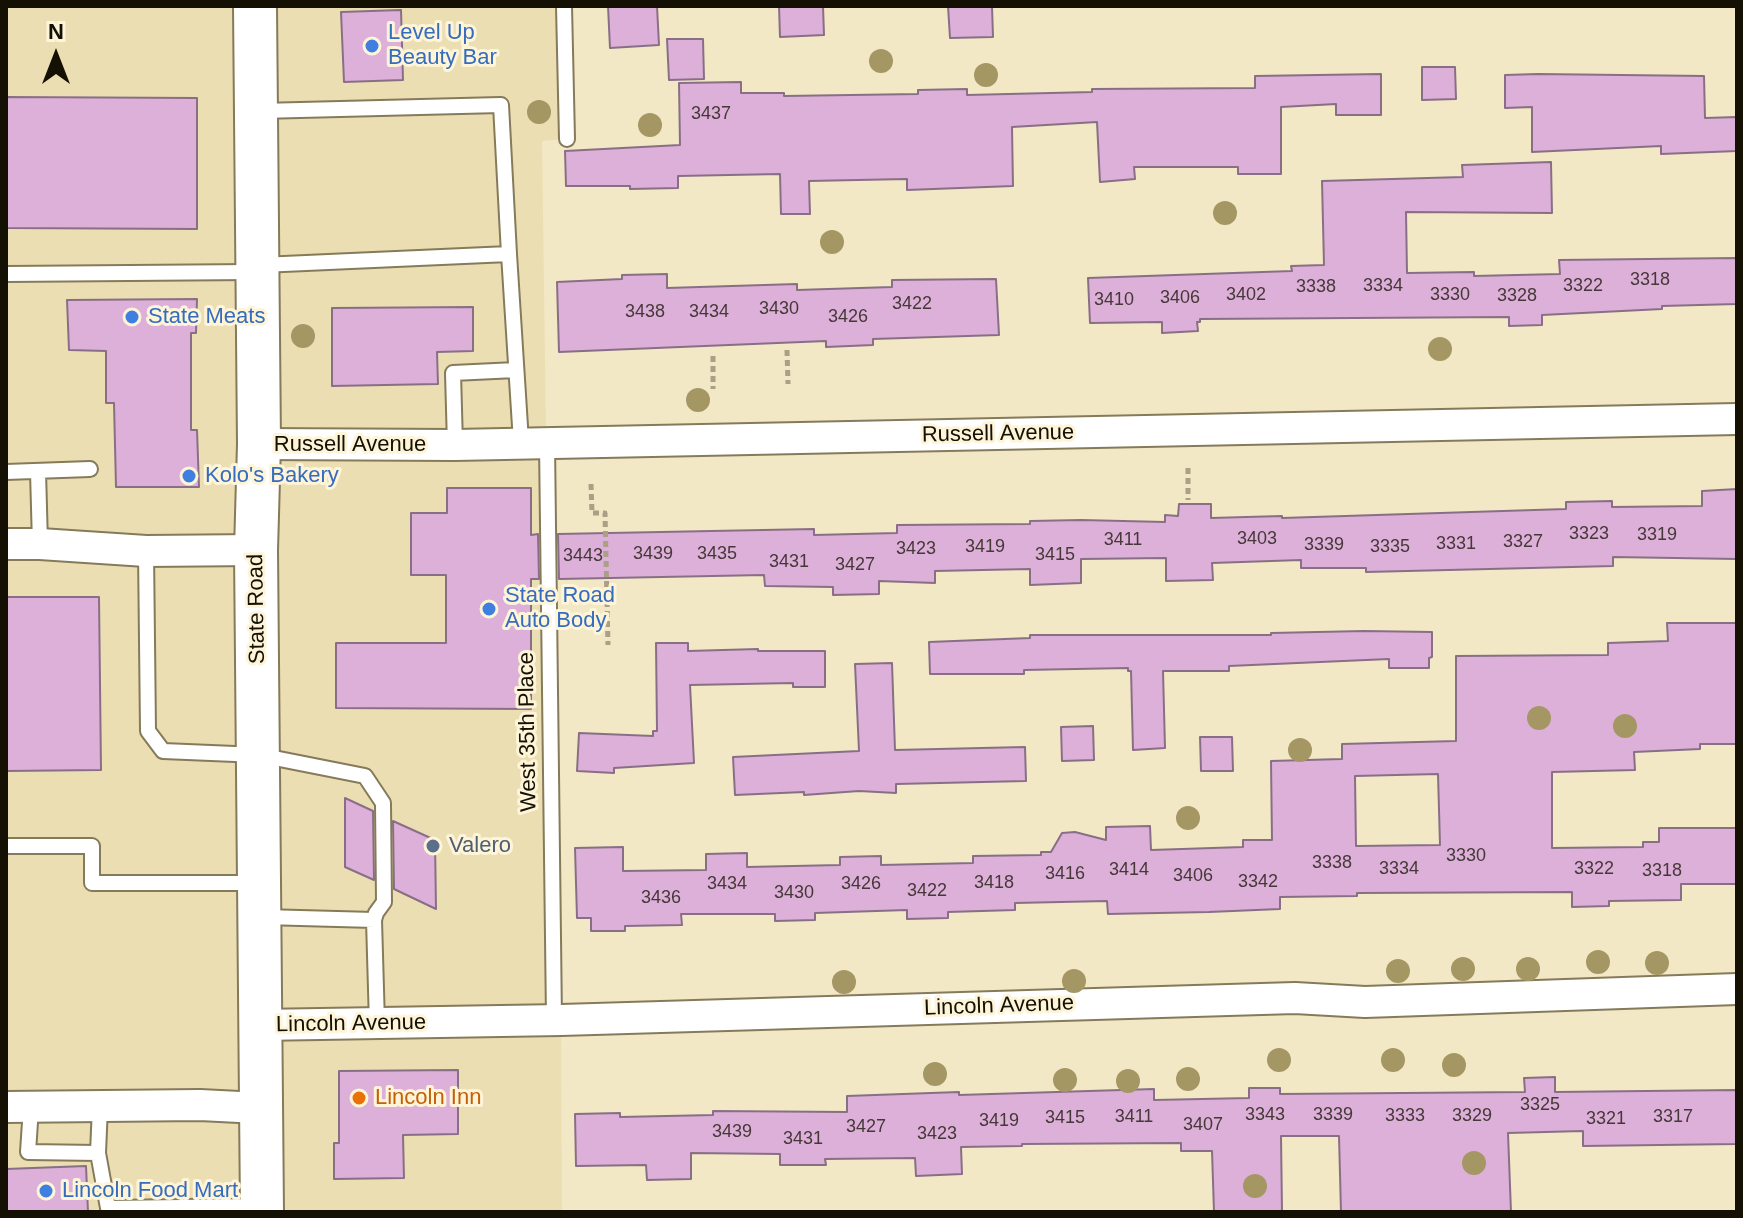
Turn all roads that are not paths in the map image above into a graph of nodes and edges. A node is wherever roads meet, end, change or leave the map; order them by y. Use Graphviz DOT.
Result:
graph roads {
  1 [pos="255,6"];
  2 [pos="564,6"];
  3 [pos="256,111"];
  4 [pos="567,139"];
  5 [pos="509,254"];
  6 [pos="257,268"];
  7 [pos="6,274"];
  8 [pos="516,370"];
  9 [pos="1737,419"];
  10 [pos="534,443"];
  11 [pos="259,444"];
  12 [pos="455,445"];
  13 [pos="90,469"];
  14 [pos="38,471"];
  15 [pos="6,472"];
  16 [pos="6,544"];
  17 [pos="40,544"];
  18 [pos="256,550"];
  19 [pos="146,551"];
  20 [pos="259,755"];
  21 [pos="6,846"];
  22 [pos="261,900"];
  23 [pos="374,920"];
  24 [pos="1737,989"];
  25 [pos="554,1020"];
  26 [pos="377,1024"];
  27 [pos="260,1025"];
  28 [pos="100,1106"];
  29 [pos="19,1107"];
  30 [pos="259,1108"];
  31 [pos="98,1153"];
  32 [pos="262,1209"];
  1 -- 3 [label="main road, State Road"];
  2 -- 4 [label="lane"];
  3 -- 5 [label="lane, West 35th Place"];
  3 -- 6 [label="main road, State Road"];
  5 -- 6 [label="lane"];
  5 -- 8 [label="lane, West 35th Place"];
  6 -- 7 [label="lane"];
  6 -- 11 [label="main road, State Road"];
  8 -- 10 [label="lane, West 35th Place"];
  8 -- 12 [label="lane"];
  9 -- 10 [label="street, Russell Avenue"];
  10 -- 12 [label="street, Russell Avenue"];
  10 -- 25 [label="lane, West 35th Place"];
  11 -- 12 [label="street, Russell Avenue"];
  11 -- 18 [label="main road, State Road"];
  13 -- 14 [label="lane"];
  14 -- 15 [label="lane"];
  14 -- 17 [label="lane"];
  16 -- 17 [label="street"];
  17 -- 19 [label="street"];
  18 -- 19 [label="street"];
  18 -- 20 [label="main road, State Road"];
  19 -- 20 [label="lane"];
  20 -- 22 [label="main road, State Road"];
  20 -- 23 [label="lane"];
  21 -- 22 [label="lane"];
  22 -- 23 [label="lane"];
  22 -- 27 [label="main road, State Road"];
  23 -- 26 [label="lane"];
  24 -- 25 [label="street, Lincoln Avenue"];
  25 -- 26 [label="street, Lincoln Avenue"];
  26 -- 27 [label="street, Lincoln Avenue"];
  27 -- 30 [label="main road, State Road"];
  28 -- 29 [label="street"];
  28 -- 30 [label="street"];
  28 -- 31 [label="lane"];
  29 -- 31 [label="lane"];
  30 -- 32 [label="main road, State Road"];
  31 -- 32 [label="lane"];
}
